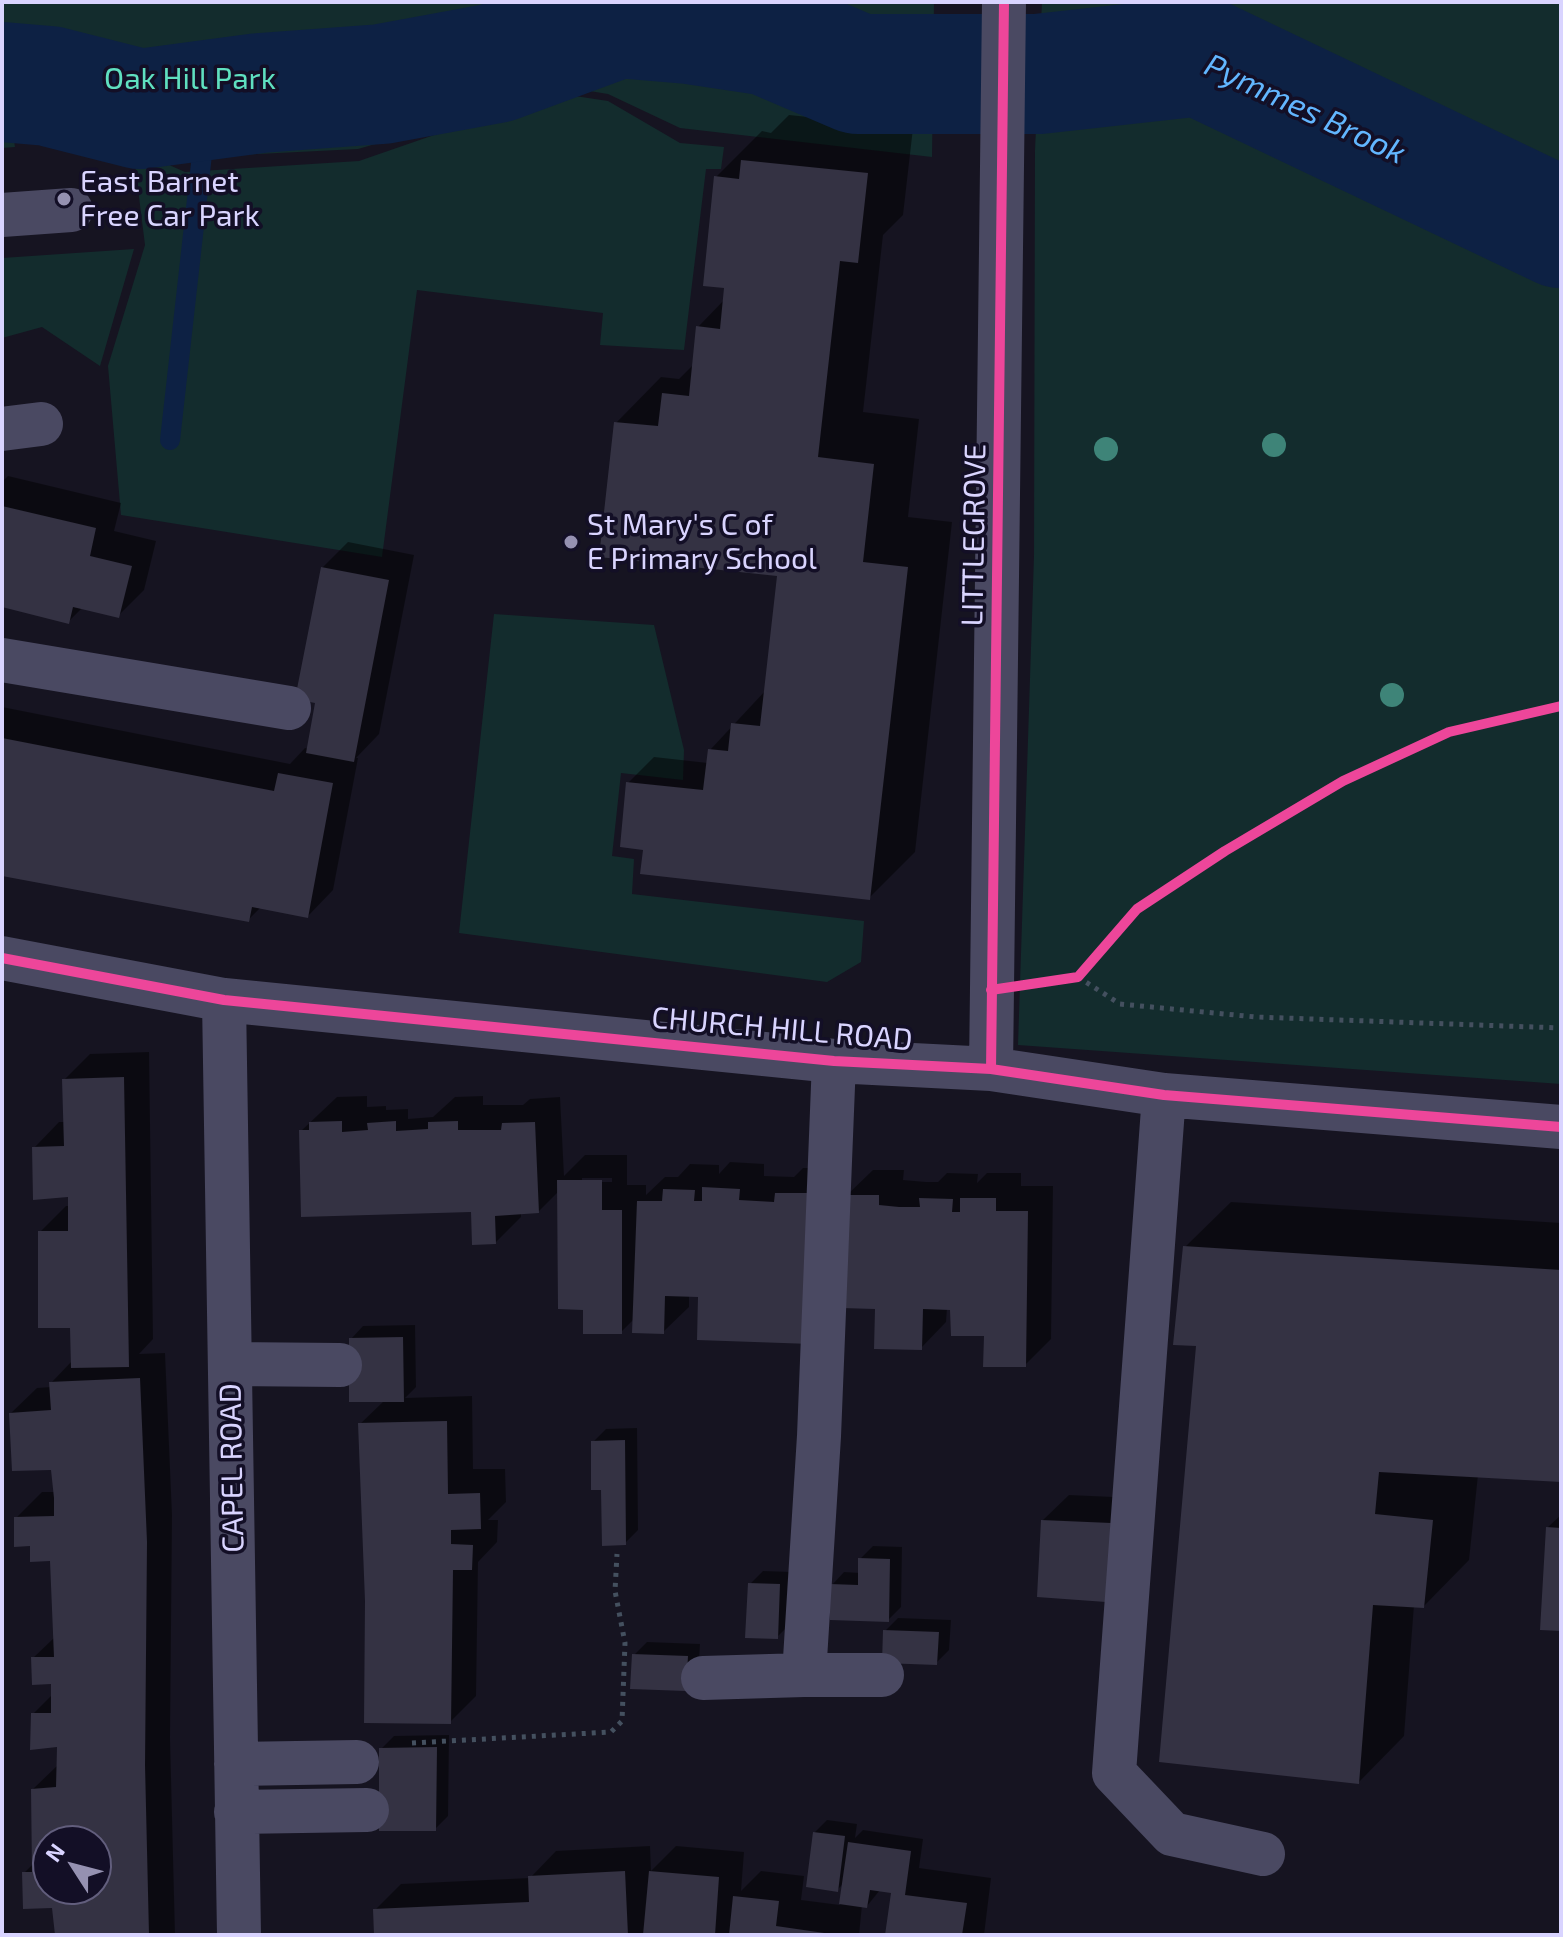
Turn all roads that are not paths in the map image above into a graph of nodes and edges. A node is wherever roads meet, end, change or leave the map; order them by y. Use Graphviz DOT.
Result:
graph roads {
  1 [pos="1005,12"];
  2 [pos="71,210"];
  3 [pos="2,215"];
  4 [pos="2,660"];
  5 [pos="289,708"];
  6 [pos="2,958"];
  7 [pos="224,1000"];
  8 [pos="834,1061"];
  9 [pos="991,1069"];
  10 [pos="1164,1095"];
  11 [pos="1561,1127"];
  12 [pos="230,1364"];
  13 [pos="340,1365"];
  14 [pos="804,1675"];
  15 [pos="882,1675"];
  16 [pos="703,1678"];
  17 [pos="357,1762"];
  18 [pos="236,1764"];
  19 [pos="367,1810"];
  20 [pos="236,1812"];
  21 [pos="1263,1854"];
  22 [pos="239,1935"];
  1 -- 9 [label="street, LITTLEGROVE"];
  2 -- 3 [label="street"];
  4 -- 5 [label="street"];
  6 -- 7 [label="street, CHURCH HILL ROAD"];
  7 -- 8 [label="street, CHURCH HILL ROAD"];
  7 -- 12 [label="street, CAPEL ROAD"];
  8 -- 9 [label="street, CHURCH HILL ROAD"];
  8 -- 14 [label="street"];
  9 -- 10 [label="street, CHURCH HILL ROAD"];
  10 -- 11 [label="street, CHURCH HILL ROAD"];
  10 -- 21 [label="street"];
  12 -- 13 [label="street"];
  12 -- 18 [label="street, CAPEL ROAD"];
  14 -- 15 [label="street"];
  14 -- 16 [label="street"];
  17 -- 18 [label="street"];
  18 -- 20 [label="street, CAPEL ROAD"];
  19 -- 20 [label="street"];
  20 -- 22 [label="street, CAPEL ROAD"];
}
